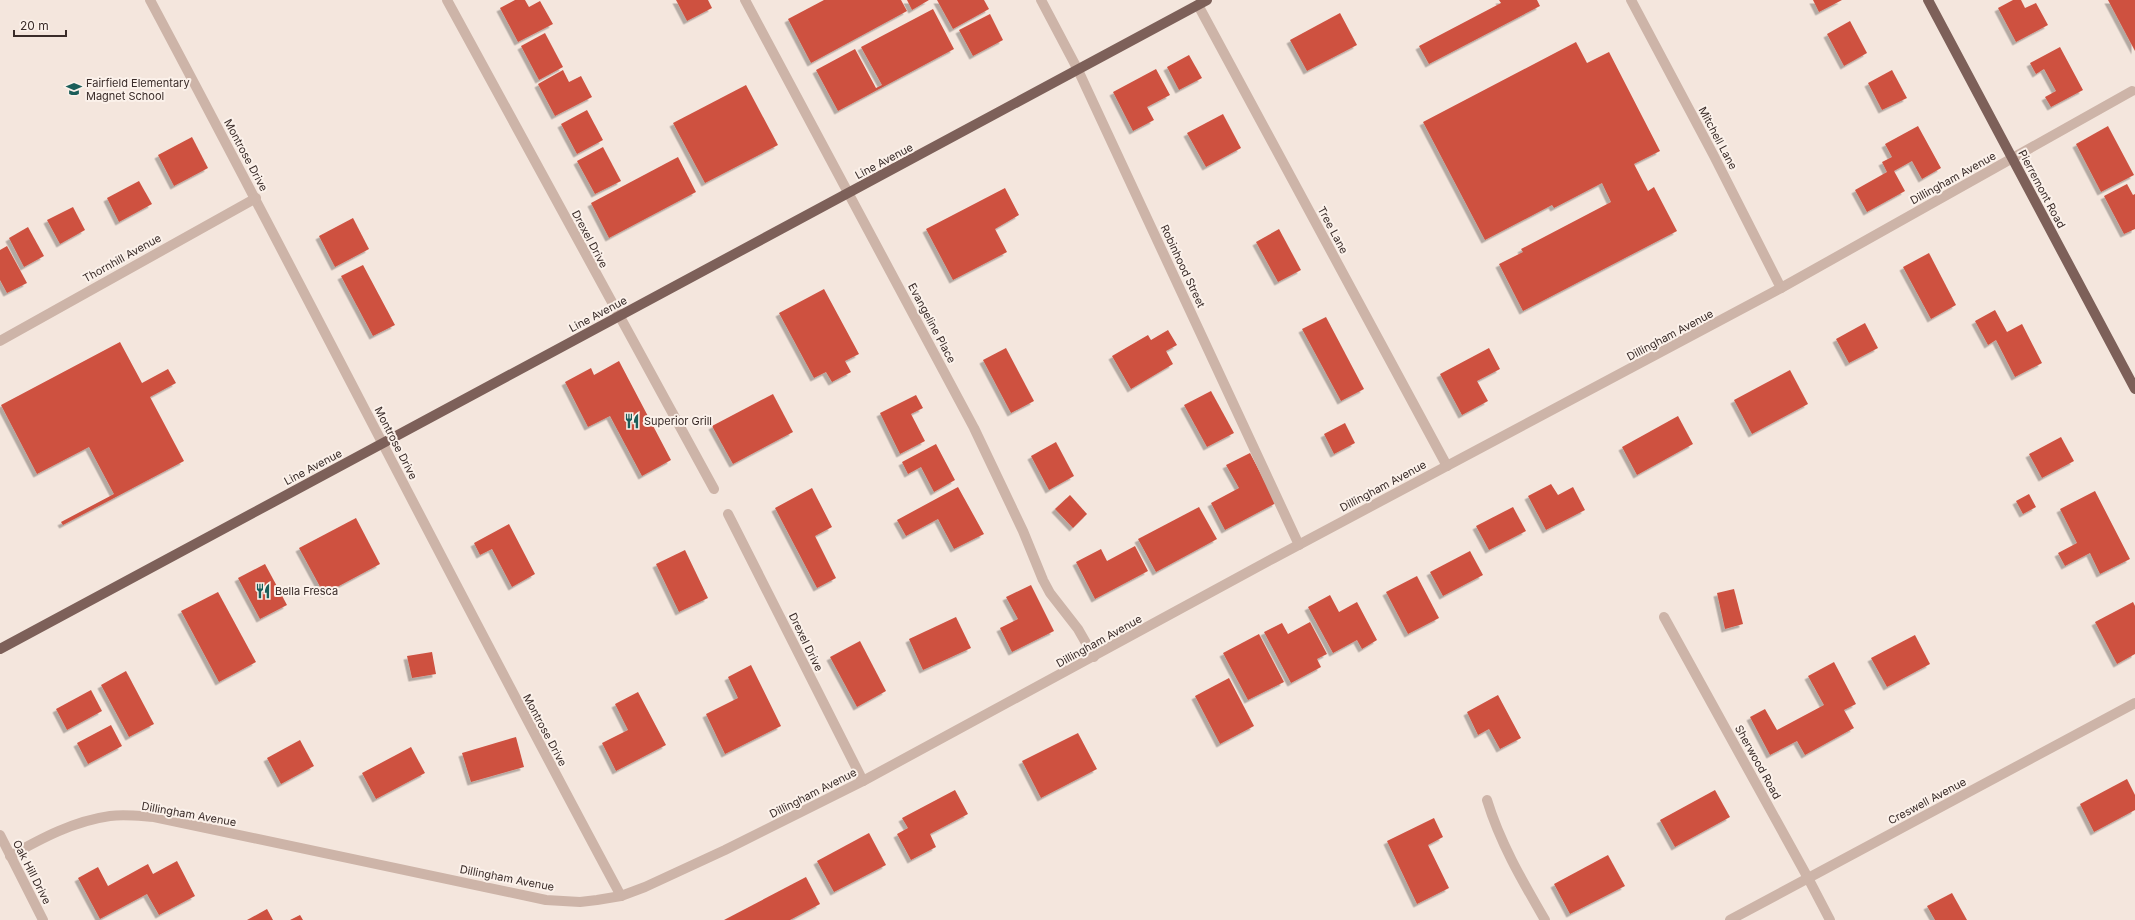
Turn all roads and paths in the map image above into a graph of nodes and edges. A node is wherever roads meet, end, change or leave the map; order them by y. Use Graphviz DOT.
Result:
graph roads {
  1 [pos="150,0"];
  2 [pos="447,0"];
  3 [pos="745,0"];
  4 [pos="1041,0"];
  5 [pos="1631,0"];
  6 [pos="1928,0"];
  7 [pos="1203,2"];
  8 [pos="1078,70"];
  9 [pos="2132,91"];
  10 [pos="2012,158"];
  11 [pos="849,193"];
  12 [pos="256,198"];
  13 [pos="1781,288"];
  14 [pos="618,317"];
  15 [pos="0,341"];
  16 [pos="2135,389"];
  17 [pos="384,443"];
  18 [pos="1447,466"];
  19 [pos="714,489"];
  20 [pos="728,514"];
  21 [pos="1299,545"];
  22 [pos="1664,617"];
  23 [pos="0,649"];
  24 [pos="1094,657"];
  25 [pos="2135,703"];
  26 [pos="863,781"];
  27 [pos="1487,800"];
  28 [pos="0,835"];
  29 [pos="10,856"];
  30 [pos="1808,878"];
  31 [pos="621,896"];
  32 [pos="43,920"];
  33 [pos="1545,920"];
  34 [pos="1730,920"];
  35 [pos="1830,920"];
  1 -- 12 [label="street, Montrose Drive"];
  2 -- 14 [label="street, Drexel Drive"];
  3 -- 11 [label="street, Evangeline Place"];
  4 -- 8 [label="street, Robinhood Street"];
  5 -- 13 [label="street, Mitchell Lane"];
  6 -- 10 [label="main road, Pierremont Road"];
  7 -- 8 [label="main road, Line Avenue"];
  7 -- 18 [label="street, Tree Lane"];
  8 -- 11 [label="main road, Line Avenue"];
  8 -- 21 [label="street, Robinhood Street"];
  9 -- 10 [label="street, Dillingham Avenue"];
  10 -- 13 [label="street, Dillingham Avenue"];
  10 -- 16 [label="main road, Pierremont Road"];
  11 -- 14 [label="main road, Line Avenue"];
  11 -- 24 [label="street, Evangeline Place"];
  12 -- 15 [label="street, Thornhill Avenue"];
  12 -- 17 [label="street, Montrose Drive"];
  13 -- 18 [label="street, Dillingham Avenue"];
  14 -- 17 [label="main road, Line Avenue"];
  14 -- 19 [label="street, Drexel Drive"];
  17 -- 23 [label="main road, Line Avenue"];
  17 -- 31 [label="street, Montrose Drive"];
  18 -- 21 [label="street, Dillingham Avenue"];
  20 -- 26 [label="street, Drexel Drive"];
  21 -- 24 [label="street, Dillingham Avenue"];
  22 -- 30 [label="street, Sherwood Road"];
  24 -- 26 [label="street, Dillingham Avenue"];
  25 -- 30 [label="street, Creswell Avenue"];
  26 -- 31 [label="street, Dillingham Avenue"];
  27 -- 33 [label="street"];
  28 -- 29 [label="street, Oak Hill Drive"];
  29 -- 31 [label="street, Dillingham Avenue"];
  29 -- 32 [label="street, Oak Hill Drive"];
  30 -- 34 [label="street, Creswell Avenue"];
  30 -- 35 [label="street, Sherwood Road"];
}
